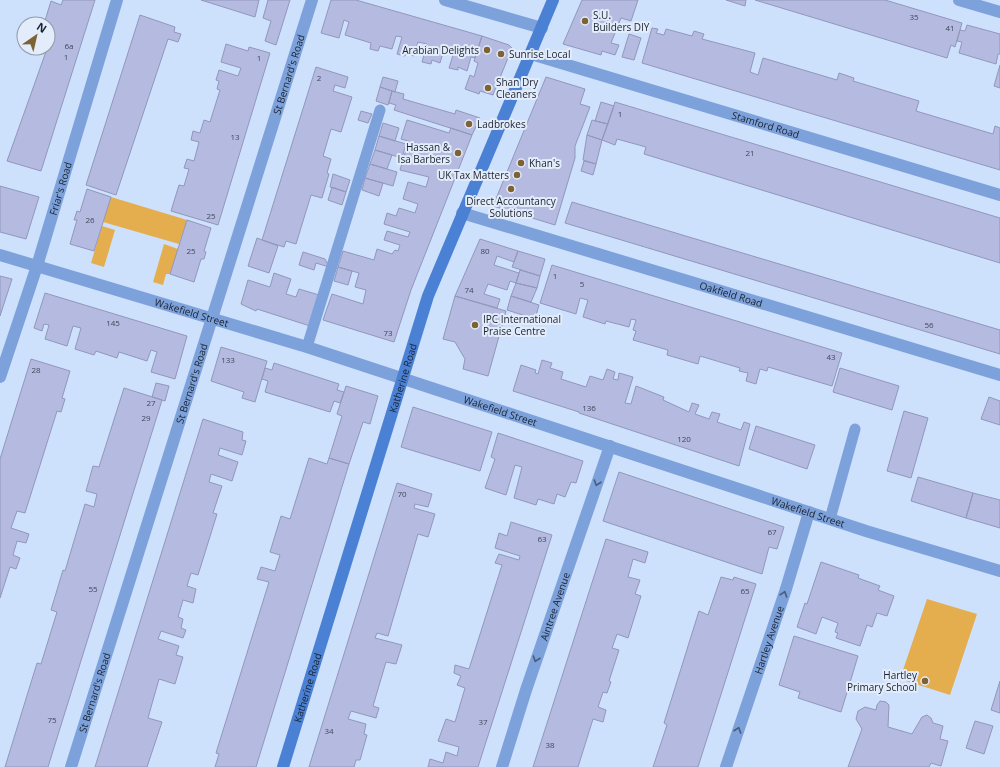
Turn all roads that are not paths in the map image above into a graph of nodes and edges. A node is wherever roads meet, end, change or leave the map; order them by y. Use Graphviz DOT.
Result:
graph roads {
  1 [pos="117,0"];
  2 [pos="312,0"];
  3 [pos="445,0"];
  4 [pos="553,0"];
  5 [pos="959,0"];
  6 [pos="1000,12"];
  7 [pos="542,28"];
  8 [pos="531,54"];
  9 [pos="380,110"];
  10 [pos="1000,195"];
  11 [pos="462,213"];
  12 [pos="0,255"];
  13 [pos="37,266"];
  14 [pos="211,319"];
  15 [pos="306,347"];
  16 [pos="1000,375"];
  17 [pos="0,377"];
  18 [pos="402,378"];
  19 [pos="855,429"];
  20 [pos="610,446"];
  21 [pos="809,512"];
  22 [pos="830,519"];
  23 [pos="1000,571"];
  24 [pos="72,767"];
  25 [pos="283,767"];
  26 [pos="502,767"];
  27 [pos="726,767"];
  1 -- 13 [label="street, Friar's Road"];
  2 -- 14 [label="street, St Bernard's Road"];
  3 -- 7 [label="street"];
  4 -- 7 [label="main road, Katherine Road"];
  5 -- 6 [label="street"];
  7 -- 8 [label="main road, Katherine Road"];
  8 -- 10 [label="street, Stamford Road"];
  8 -- 11 [label="main road, Katherine Road"];
  9 -- 15 [label="lane"];
  11 -- 16 [label="street, Oakfield Road"];
  11 -- 18 [label="main road, Katherine Road"];
  12 -- 13 [label="street, Wakefield Street"];
  13 -- 14 [label="street, Wakefield Street"];
  13 -- 17 [label="street, Friar's Road"];
  14 -- 15 [label="street, Wakefield Street"];
  14 -- 24 [label="street, St Bernard's Road"];
  15 -- 18 [label="street, Wakefield Street"];
  18 -- 20 [label="street, Wakefield Street"];
  18 -- 25 [label="main road, Katherine Road"];
  19 -- 22 [label="lane"];
  20 -- 21 [label="street, Wakefield Street"];
  20 -- 26 [label="street, Aintree Avenue, one-way"];
  21 -- 22 [label="street, Wakefield Street"];
  27 -- 21 [label="street, Hartley Avenue, one-way"];
  22 -- 23 [label="street, Wakefield Street"];
}
